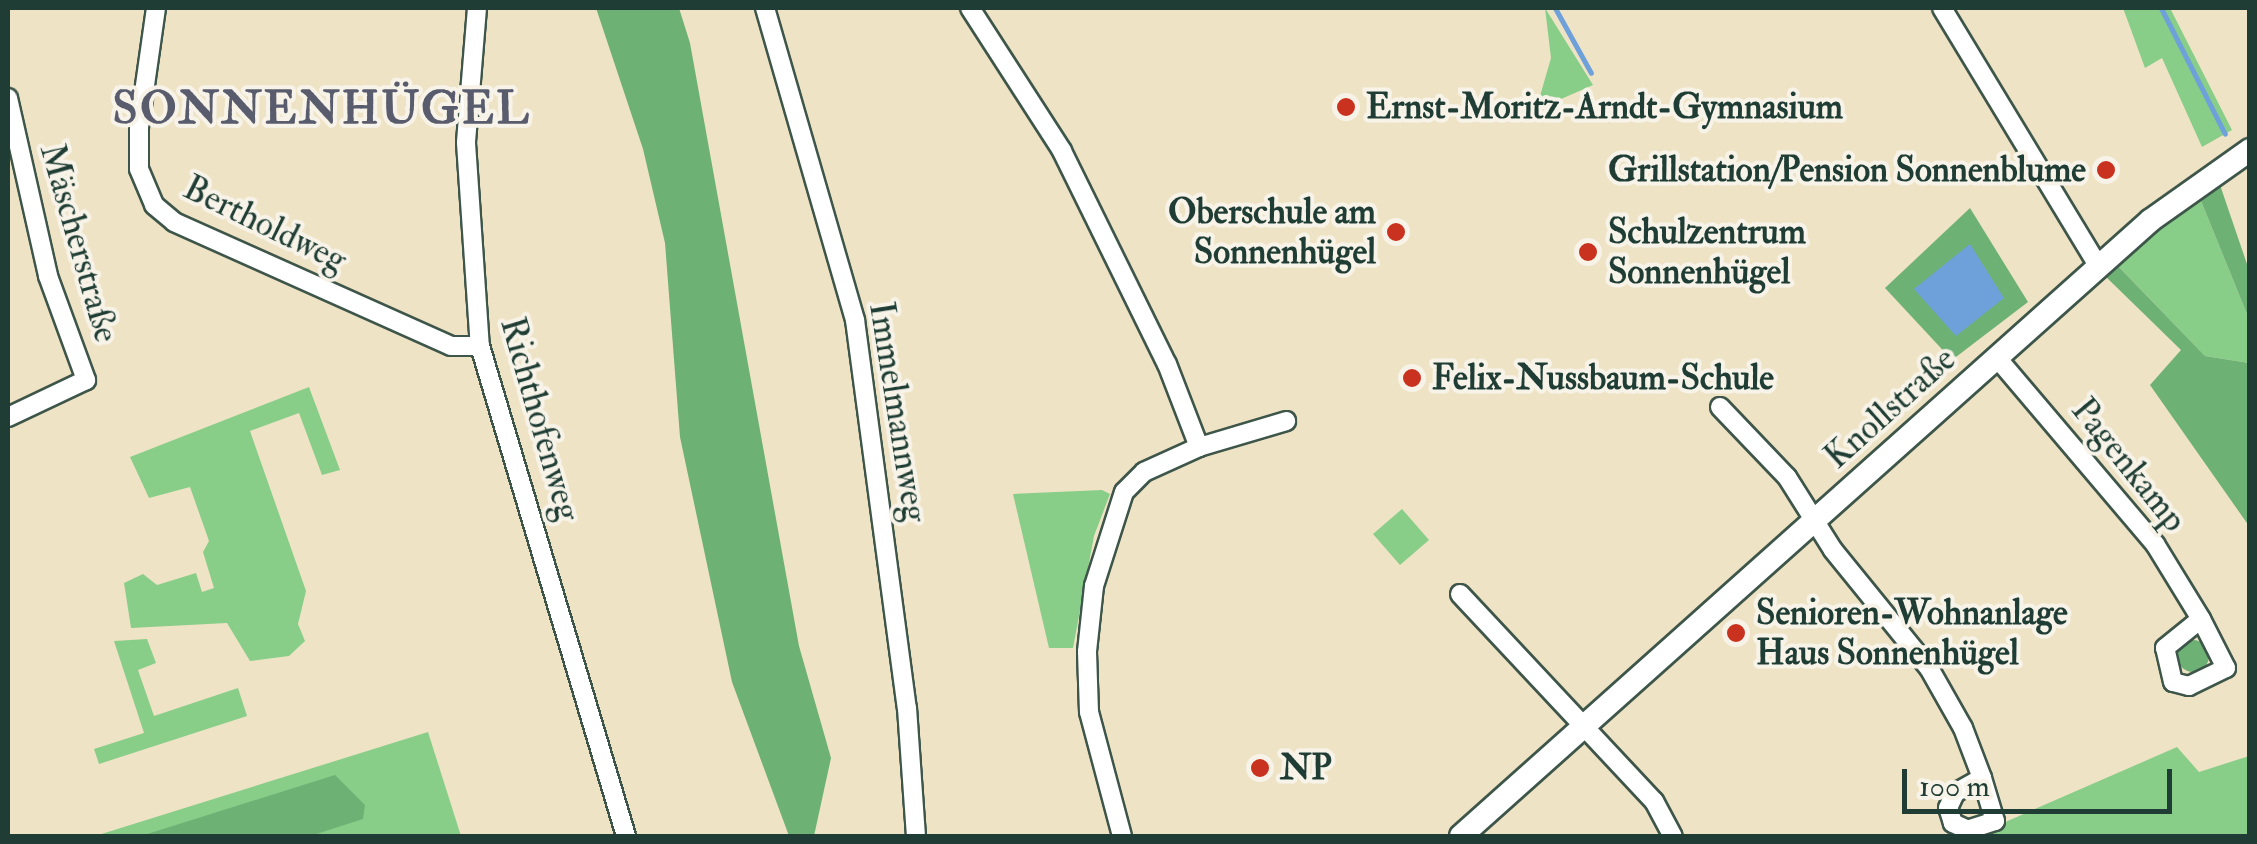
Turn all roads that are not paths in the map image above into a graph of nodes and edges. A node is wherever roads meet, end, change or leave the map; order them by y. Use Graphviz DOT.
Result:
graph roads {
  1 [pos="156,8"];
  2 [pos="477,8"];
  3 [pos="765,8"];
  4 [pos="970,8"];
  5 [pos="1942,8"];
  6 [pos="8,98"];
  7 [pos="2250,150"];
  8 [pos="2098,266"];
  9 [pos="480,346"];
  10 [pos="1998,359"];
  11 [pos="1720,407"];
  12 [pos="8,417"];
  13 [pos="1286,422"];
  14 [pos="1199,447"];
  15 [pos="1815,521"];
  16 [pos="1460,594"];
  17 [pos="2201,618"];
  18 [pos="1583,728"];
  19 [pos="1982,778"];
  20 [pos="626,836"];
  21 [pos="916,836"];
  22 [pos="1122,836"];
  23 [pos="1461,836"];
  24 [pos="1672,836"];
  1 -- 9 [label="street, Bertholdweg"];
  2 -- 9 [label="street, Richthofenweg"];
  3 -- 21 [label="street, Immelmannweg"];
  4 -- 14 [label="street"];
  5 -- 8 [label="street"];
  6 -- 12 [label="street, Mäscherstraße"];
  7 -- 8 [label="street, Knollstraße"];
  8 -- 10 [label="street, Knollstraße"];
  9 -- 20 [label="street, Richthofenweg"];
  10 -- 15 [label="street, Knollstraße"];
  10 -- 17 [label="street, Pagenkamp"];
  11 -- 15 [label="street"];
  13 -- 14 [label="street"];
  14 -- 22 [label="street"];
  15 -- 18 [label="street, Knollstraße"];
  15 -- 19 [label="street"];
  16 -- 18 [label="street"];
  18 -- 23 [label="street, Knollstraße"];
  18 -- 24 [label="street"];
}
